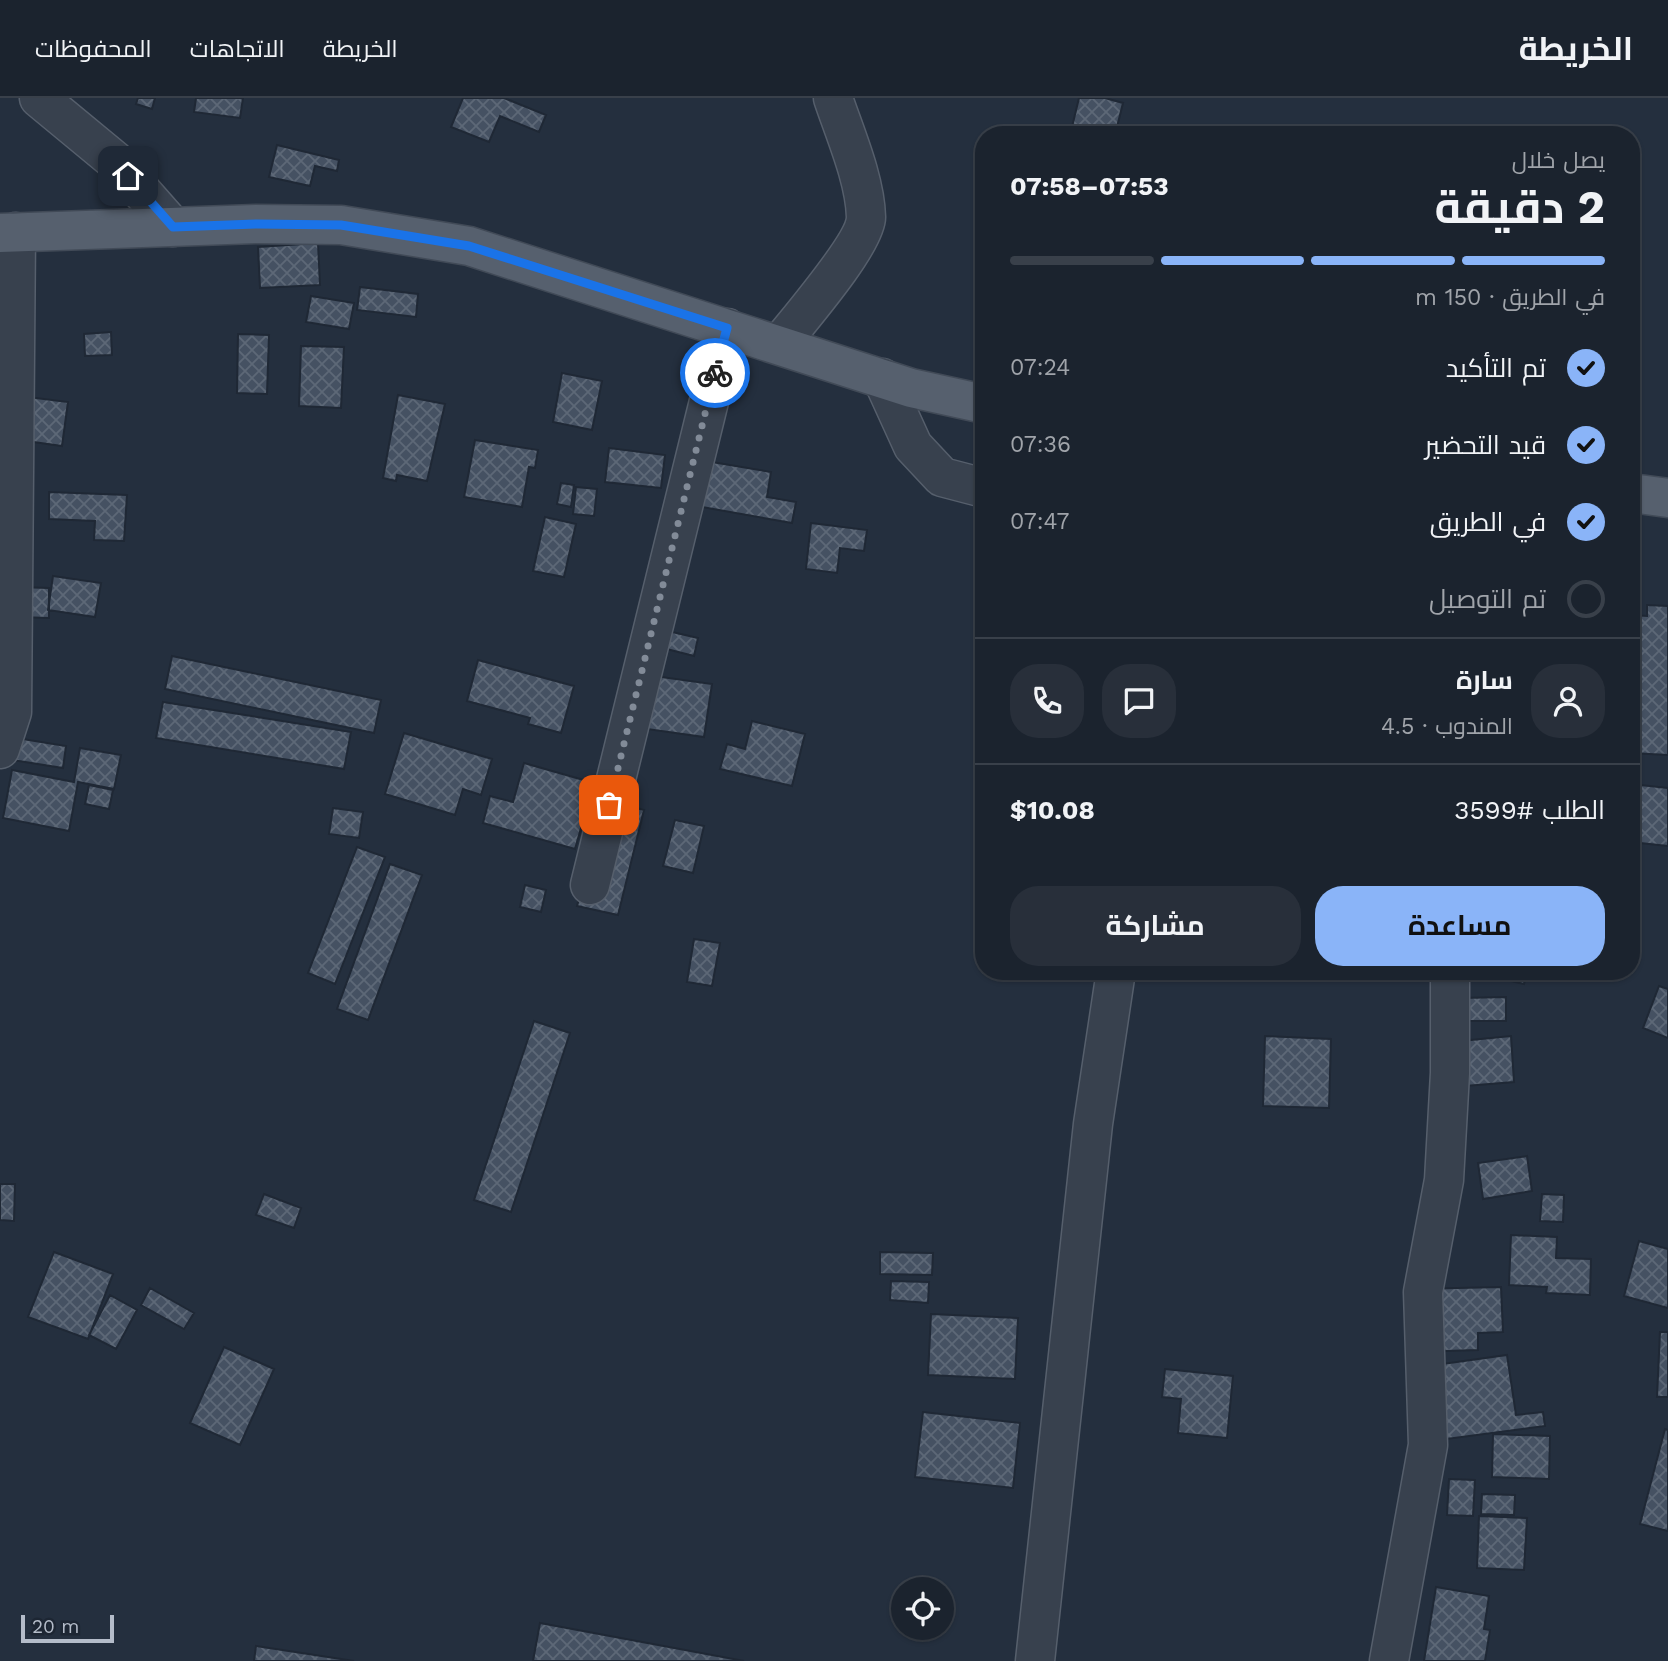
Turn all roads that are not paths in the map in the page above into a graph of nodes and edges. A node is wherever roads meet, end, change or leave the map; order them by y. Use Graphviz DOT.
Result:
graph roads {
  1 [pos="39,98"];
  2 [pos="833,98"];
  3 [pos="173,227"];
  4 [pos="8,232"];
  5 [pos="727,328"];
  6 [pos="779,345"];
  7 [pos="882,378"];
  8 [pos="975,402"];
  9 [pos="975,486"];
  10 [pos="1640,494"];
  11 [pos="1668,498"];
  12 [pos="0,749"];
  13 [pos="590,885"];
  14 [pos="1115,980"];
  15 [pos="1450,980"];
  16 [pos="1035,1661"];
  17 [pos="1389,1661"];
  1 -- 3 [label="street"];
  2 -- 6 [label="street"];
  3 -- 4 [label="main road"];
  3 -- 5 [label="main road"];
  4 -- 12 [label="street"];
  5 -- 6 [label="main road"];
  5 -- 13 [label="street"];
  6 -- 7 [label="main road"];
  7 -- 8 [label="main road"];
  7 -- 9 [label="street"];
  10 -- 11 [label="main road"];
  14 -- 16 [label="street"];
  15 -- 17 [label="street"];
}
